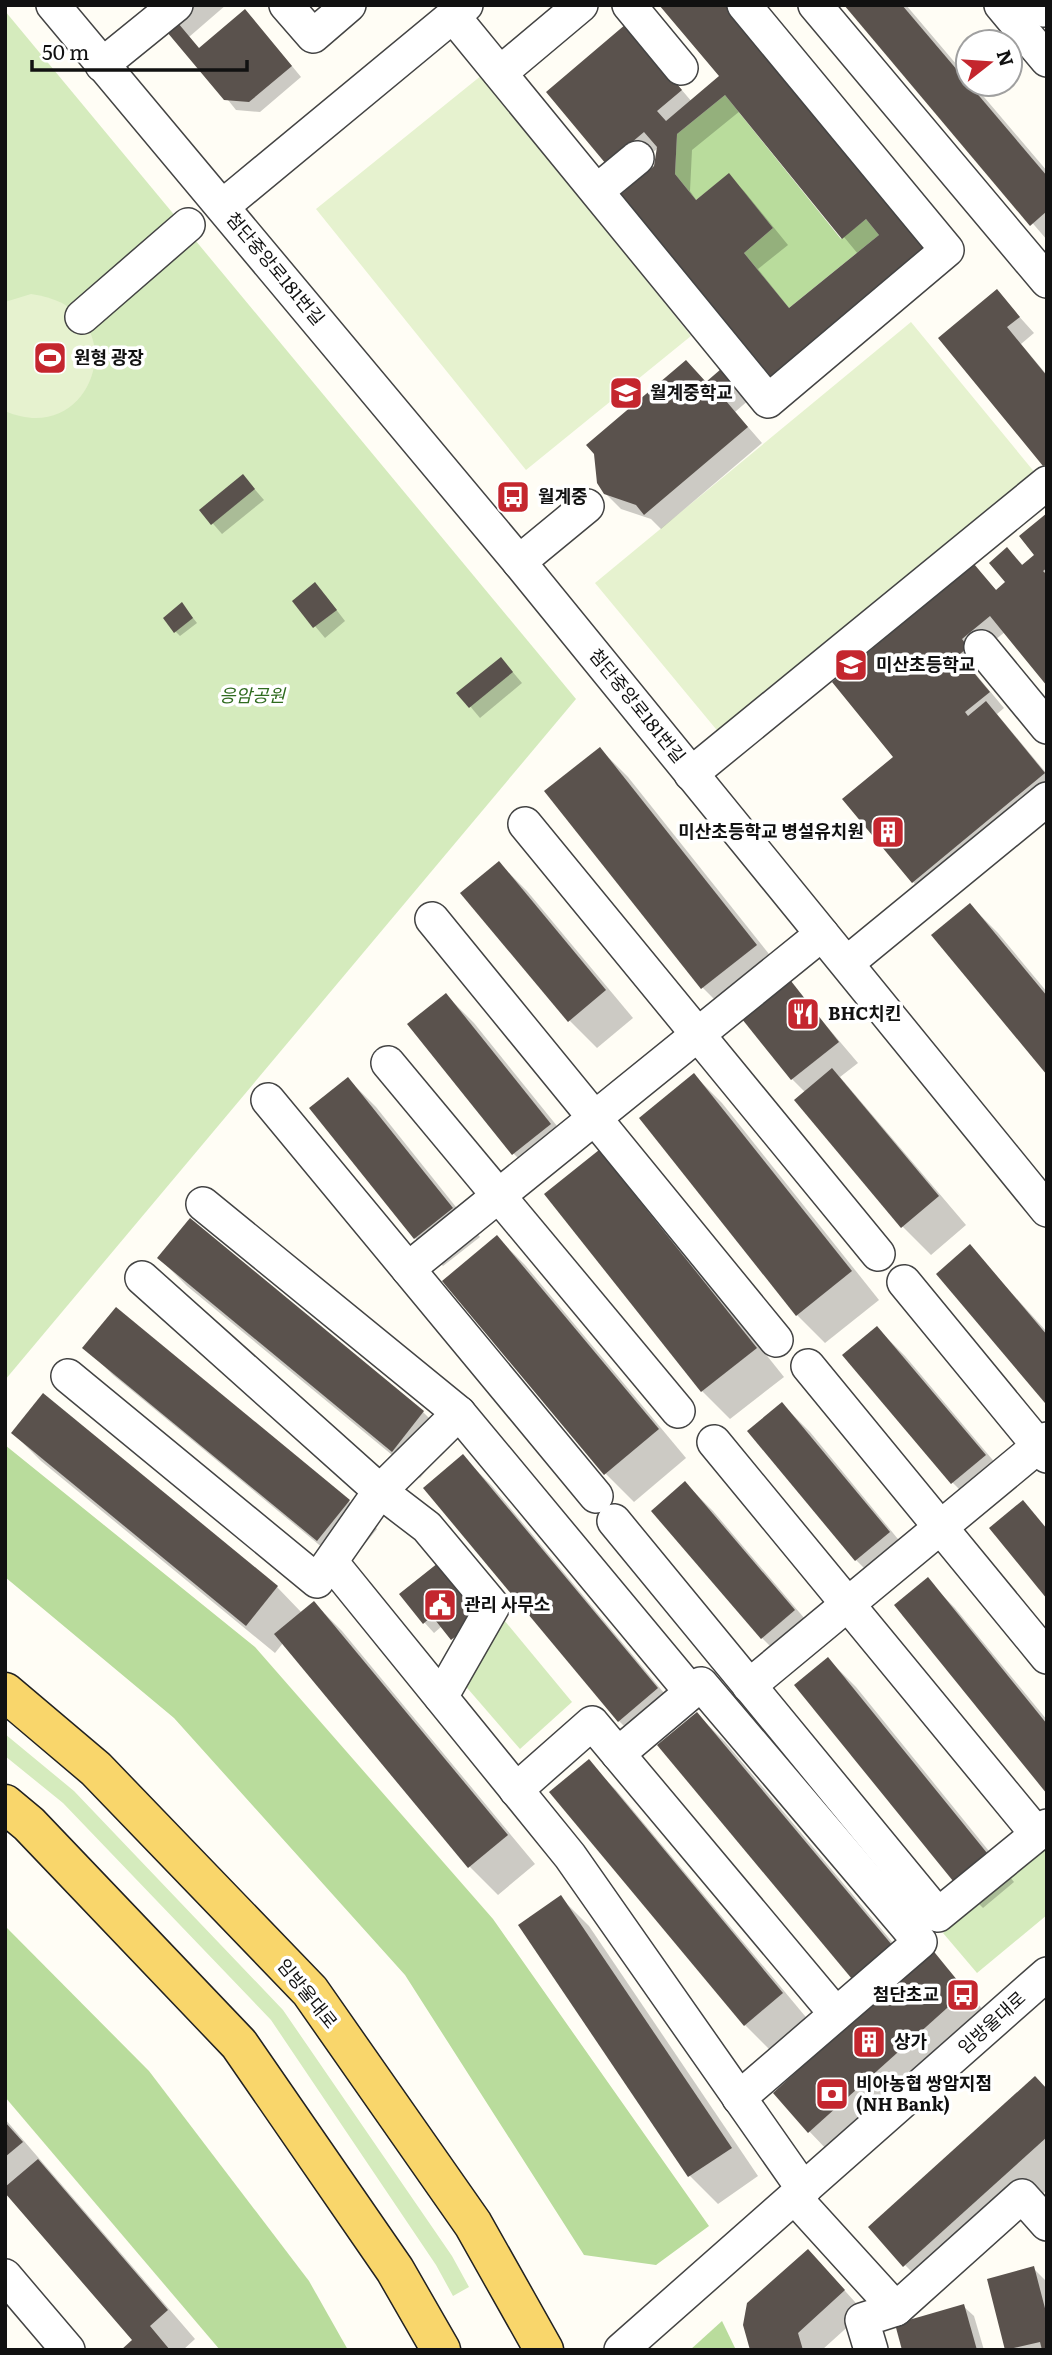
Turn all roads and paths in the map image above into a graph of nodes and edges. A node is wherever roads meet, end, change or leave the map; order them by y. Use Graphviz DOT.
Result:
graph roads {
  1 [pos="53,5"];
  2 [pos="176,5"];
  3 [pos="286,5"];
  4 [pos="349,5"];
  5 [pos="581,5"];
  6 [pos="629,5"];
  7 [pos="744,5"];
  8 [pos="816,5"];
  9 [pos="1001,5"];
  10 [pos="460,11"];
  11 [pos="1047,60"];
  12 [pos="103,65"];
  13 [pos="681,68"];
  14 [pos="500,73"];
  15 [pos="637,158"];
  16 [pos="597,191"];
  17 [pos="223,206"];
  18 [pos="188,225"];
  19 [pos="1047,281"];
  20 [pos="82,317"];
  21 [pos="1047,483"];
  22 [pos="587,506"];
  23 [pos="519,562"];
  24 [pos="981,647"];
  25 [pos="1047,727"];
  26 [pos="691,774"];
  27 [pos="1047,799"];
  28 [pos="525,824"];
  29 [pos="432,919"];
  30 [pos="822,934"];
  31 [pos="847,963"];
  32 [pos="698,1035"];
  33 [pos="388,1063"];
  34 [pos="268,1100"];
  35 [pos="595,1118"];
  36 [pos="499,1196"];
  37 [pos="204,1204"];
  38 [pos="1047,1210"];
  39 [pos="878,1254"];
  40 [pos="408,1269"];
  41 [pos="142,1278"];
  42 [pos="904,1282"];
  43 [pos="776,1340"];
  44 [pos="808,1366"];
  45 [pos="68,1376"];
  46 [pos="678,1410"];
  47 [pos="459,1413"];
  48 [pos="714,1442"];
  49 [pos="1044,1447"];
  50 [pos="380,1491"];
  51 [pos="941,1527"];
  52 [pos="332,1563"];
  53 [pos="847,1604"];
  54 [pos="1047,1657"];
  55 [pos="750,1686"];
  56 [pos="5,1692"];
  57 [pos="691,1692"];
  58 [pos="441,1697"];
  59 [pos="618,1754"];
  60 [pos="516,1790"];
  61 [pos="5,1804"];
  62 [pos="1042,1830"];
  63 [pos="1047,1974"];
  64 [pos="836,2014"];
  65 [pos="739,2098"];
  66 [pos="800,2194"];
  67 [pos="1047,2224"];
  68 [pos="5,2276"];
  69 [pos="896,2309"];
  70 [pos="68,2350"];
  71 [pos="440,2350"];
  72 [pos="544,2350"];
  73 [pos="621,2350"];
  74 [pos="871,2350"];
  1 -- 12 [label="street, 첨단중앙로181번길"];
  2 -- 12 [label="street"];
  3 -- 4 [label="street"];
  5 -- 14 [label="street"];
  6 -- 13 [label="street"];
  7 -- 16 [label="street"];
  8 -- 19 [label="street"];
  9 -- 11 [label="street"];
  10 -- 14 [label="street"];
  10 -- 17 [label="street, 첨단중앙로181번길"];
  12 -- 17 [label="street, 첨단중앙로181번길"];
  14 -- 16 [label="street"];
  15 -- 16 [label="street"];
  17 -- 23 [label="street, 첨단중앙로181번길"];
  18 -- 20 [label="street"];
  21 -- 26 [label="street"];
  22 -- 23 [label="street"];
  23 -- 26 [label="street, 첨단중앙로181번길"];
  24 -- 25 [label="street"];
  26 -- 30 [label="street, 첨단중앙로181번길"];
  27 -- 31 [label="street"];
  28 -- 32 [label="street"];
  29 -- 35 [label="street"];
  30 -- 31 [label="street, 첨단중앙로181번길"];
  30 -- 32 [label="street"];
  31 -- 38 [label="street, 첨단중앙로181번길"];
  32 -- 35 [label="street"];
  32 -- 39 [label="street"];
  33 -- 36 [label="street"];
  34 -- 40 [label="street"];
  35 -- 36 [label="street"];
  35 -- 43 [label="street"];
  36 -- 40 [label="street"];
  36 -- 46 [label="street"];
  37 -- 47 [label="street"];
  40 -- 55 [label="street"];
  41 -- 50 [label="street"];
  42 -- 49 [label="street"];
  44 -- 51 [label="street"];
  45 -- 52 [label="street"];
  47 -- 50 [label="street"];
  47 -- 57 [label="street"];
  48 -- 53 [label="street"];
  49 -- 51 [label="street"];
  50 -- 52 [label="street"];
  50 -- 58 [label="street"];
  51 -- 53 [label="street"];
  51 -- 54 [label="street"];
  52 -- 58 [label="street"];
  53 -- 55 [label="street"];
  53 -- 62 [label="street"];
  55 -- 62 [label="street"];
  56 -- 72 [label="main road, 임방울대로"];
  57 -- 59 [label="street"];
  57 -- 64 [label="street"];
  58 -- 60 [label="street"];
  59 -- 60 [label="street"];
  59 -- 64 [label="street"];
  60 -- 65 [label="street"];
  61 -- 71 [label="main road"];
  63 -- 66 [label="street, 임방울대로"];
  64 -- 65 [label="street"];
  65 -- 66 [label="street"];
  66 -- 69 [label="street"];
  66 -- 73 [label="street, 임방울대로"];
  67 -- 69 [label="street"];
  68 -- 70 [label="street"];
  69 -- 74 [label="street"];
}
